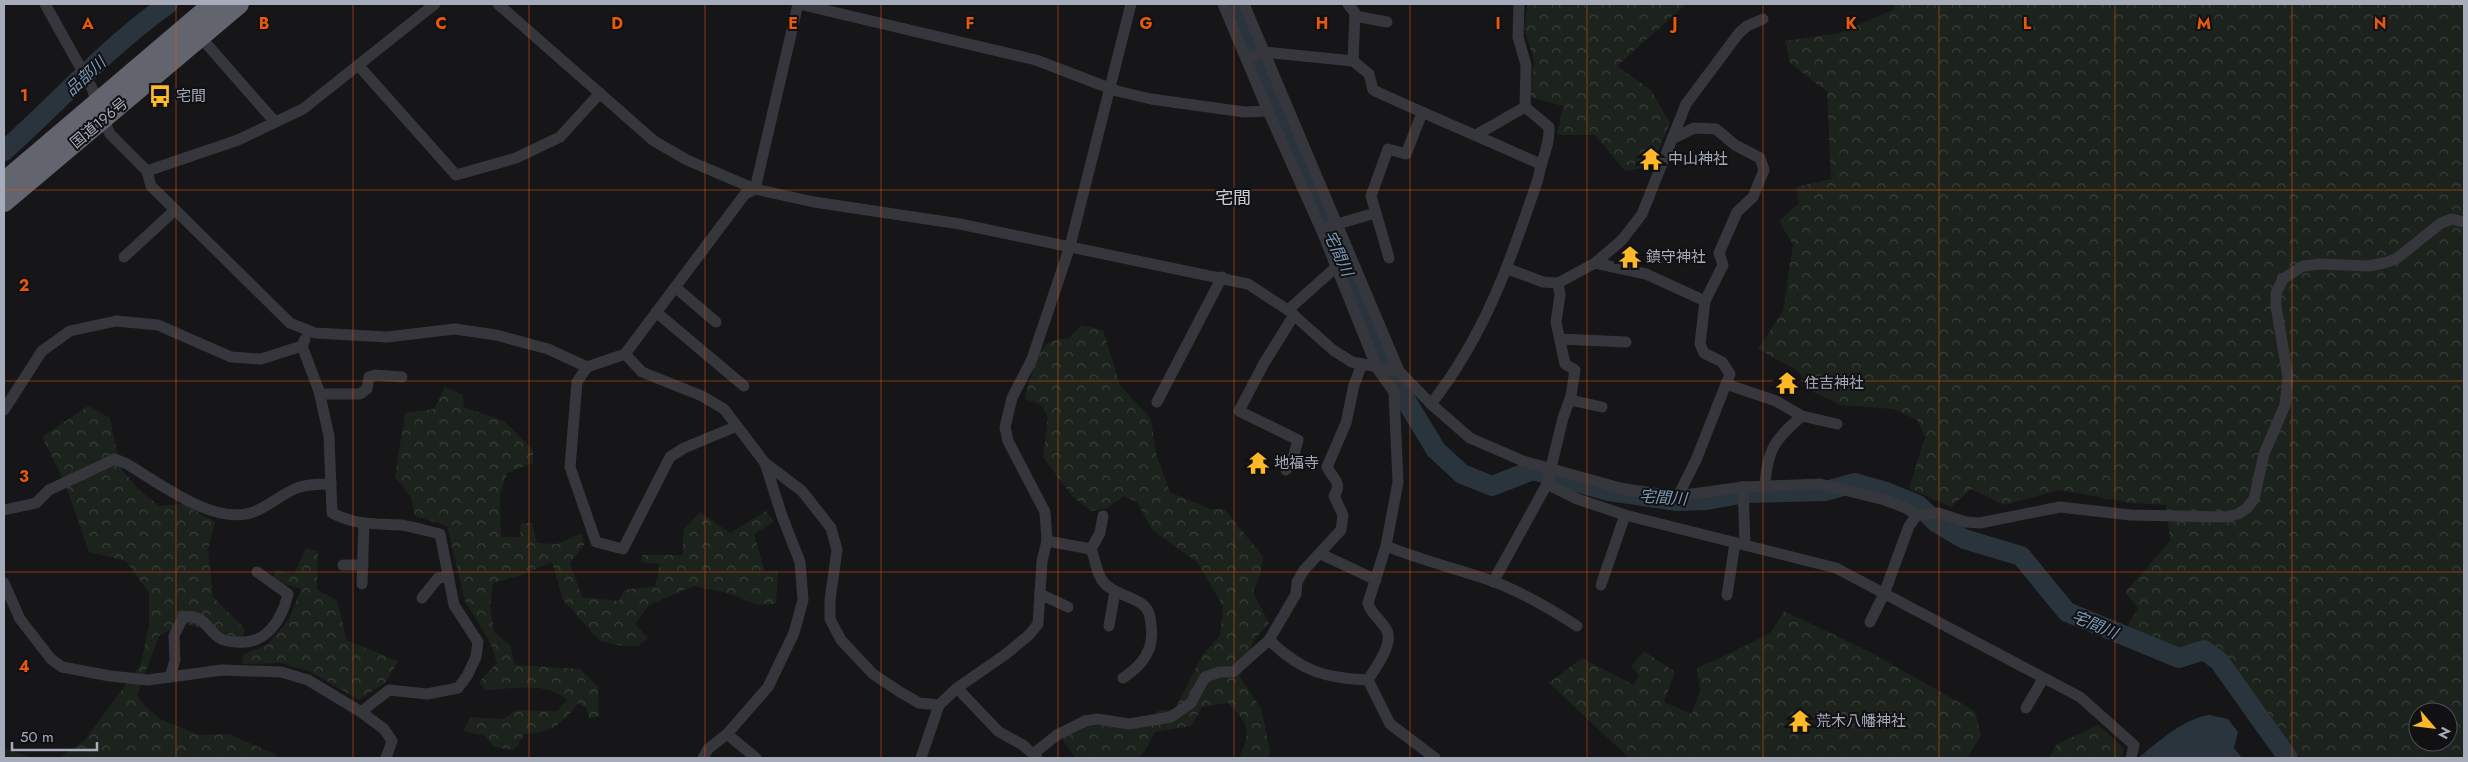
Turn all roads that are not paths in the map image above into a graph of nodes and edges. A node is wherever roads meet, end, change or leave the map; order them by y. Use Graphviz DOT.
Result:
graph roads {
  1 [pos="45,4"];
  2 [pos="214,4"];
  3 [pos="239,4"];
  4 [pos="435,4"];
  5 [pos="498,4"];
  6 [pos="799,4"];
  7 [pos="1131,4"];
  8 [pos="1224,4"];
  9 [pos="1244,4"];
  10 [pos="1364,4"];
  11 [pos="1519,4"];
  12 [pos="512,8"];
  13 [pos="1352,10"];
  14 [pos="1763,19"];
  15 [pos="1387,22"];
  16 [pos="195,31"];
  17 [pos="1256,55"];
  18 [pos="1353,61"];
  19 [pos="358,65"];
  20 [pos="1110,88"];
  21 [pos="600,93"];
  22 [pos="1524,107"];
  23 [pos="1268,111"];
  24 [pos="99,112"];
  25 [pos="1422,113"];
  26 [pos="275,122"];
  27 [pos="1476,135"];
  28 [pos="1672,139"];
  29 [pos="1540,164"];
  30 [pos="147,171"];
  31 [pos="4,182"];
  32 [pos="755,188"];
  33 [pos="4,202"];
  34 [pos="175,210"];
  35 [pos="1375,214"];
  36 [pos="2464,222"];
  37 [pos="1330,226"];
  38 [pos="1070,246"];
  39 [pos="124,257"];
  40 [pos="1389,258"];
  41 [pos="1596,263"];
  42 [pos="1336,268"];
  43 [pos="1508,269"];
  44 [pos="1222,277"];
  45 [pos="1558,283"];
  46 [pos="675,287"];
  47 [pos="1705,302"];
  48 [pos="656,312"];
  49 [pos="1291,312"];
  50 [pos="716,322"];
  51 [pos="309,331"];
  52 [pos="1560,339"];
  53 [pos="1626,342"];
  54 [pos="302,346"];
  55 [pos="625,354"];
  56 [pos="1362,364"];
  57 [pos="587,367"];
  58 [pos="1376,368"];
  59 [pos="1399,372"];
  60 [pos="402,378"];
  61 [pos="1726,384"];
  62 [pos="744,386"];
  63 [pos="320,394"];
  64 [pos="1570,400"];
  65 [pos="1157,402"];
  66 [pos="1431,404"];
  67 [pos="1602,408"];
  68 [pos="4,410"];
  69 [pos="1802,416"];
  70 [pos="1837,424"];
  71 [pos="737,426"];
  72 [pos="765,463"];
  73 [pos="1286,470"];
  74 [pos="1549,476"];
  75 [pos="331,484"];
  76 [pos="1765,485"];
  77 [pos="1743,487"];
  78 [pos="1678,496"];
  79 [pos="4,510"];
  80 [pos="1625,514"];
  81 [pos="1917,515"];
  82 [pos="1103,516"];
  83 [pos="364,523"];
  84 [pos="1047,541"];
  85 [pos="1740,543"];
  86 [pos="1386,546"];
  87 [pos="1090,549"];
  88 [pos="1321,554"];
  89 [pos="343,565"];
  90 [pos="363,565"];
  91 [pos="257,572"];
  92 [pos="449,577"];
  93 [pos="1376,580"];
  94 [pos="1493,582"];
  95 [pos="4,583"];
  96 [pos="362,584"];
  97 [pos="1602,585"];
  98 [pos="1115,591"];
  99 [pos="1040,594"];
  100 [pos="1884,594"];
  101 [pos="1727,595"];
  102 [pos="422,598"];
  103 [pos="1068,607"];
  104 [pos="1870,622"];
  105 [pos="1109,626"];
  106 [pos="1578,626"];
  107 [pos="1270,640"];
  108 [pos="170,677"];
  109 [pos="1124,678"];
  110 [pos="2043,679"];
  111 [pos="1368,680"];
  112 [pos="958,688"];
  113 [pos="938,705"];
  114 [pos="2026,708"];
  115 [pos="361,712"];
  116 [pos="727,734"];
  117 [pos="1035,756"];
  118 [pos="386,758"];
  119 [pos="703,758"];
  120 [pos="756,758"];
  121 [pos="921,758"];
  122 [pos="1436,758"];
  123 [pos="2131,758"];
  1 -- 24 [label="street"];
  2 -- 16 [label="highway, 国道196号"];
  3 -- 16 [label="highway, 国道196号"];
  4 -- 19 [label="street"];
  5 -- 12 [label="street"];
  6 -- 20 [label="street"];
  6 -- 32 [label="street"];
  7 -- 20 [label="street"];
  8 -- 17 [label="street"];
  9 -- 17 [label="street"];
  10 -- 13 [label="street"];
  11 -- 22 [label="street"];
  12 -- 21 [label="street"];
  13 -- 15 [label="street"];
  13 -- 18 [label="street"];
  14 -- 28 [label="street"];
  16 -- 24 [label="highway, 国道196号"];
  16 -- 26 [label="street"];
  17 -- 18 [label="street"];
  17 -- 23 [label="street"];
  17 -- 37 [label="street"];
  18 -- 25 [label="street"];
  19 -- 21 [label="street"];
  19 -- 26 [label="street"];
  20 -- 23 [label="street"];
  20 -- 38 [label="street"];
  21 -- 32 [label="street"];
  22 -- 27 [label="street"];
  22 -- 29 [label="street"];
  23 -- 37 [label="street"];
  24 -- 30 [label="street"];
  24 -- 31 [label="highway, 国道196号"];
  24 -- 33 [label="highway, 国道196号"];
  25 -- 27 [label="street"];
  25 -- 35 [label="street"];
  26 -- 30 [label="street"];
  27 -- 29 [label="street"];
  28 -- 41 [label="street"];
  28 -- 47 [label="street"];
  29 -- 43 [label="street"];
  30 -- 34 [label="street"];
  32 -- 38 [label="street"];
  32 -- 46 [label="street"];
  34 -- 39 [label="street"];
  34 -- 51 [label="street"];
  35 -- 37 [label="street"];
  35 -- 40 [label="street"];
  36 -- 81 [label="street"];
  37 -- 42 [label="street"];
  37 -- 59 [label="street"];
  38 -- 44 [label="street"];
  38 -- 84 [label="street"];
  41 -- 45 [label="street"];
  41 -- 47 [label="street"];
  42 -- 49 [label="street"];
  42 -- 58 [label="street"];
  43 -- 45 [label="street"];
  43 -- 66 [label="street"];
  44 -- 49 [label="street"];
  44 -- 65 [label="street"];
  45 -- 52 [label="street"];
  46 -- 48 [label="street"];
  46 -- 50 [label="street"];
  47 -- 61 [label="street"];
  48 -- 55 [label="street"];
  48 -- 62 [label="street"];
  49 -- 56 [label="street"];
  49 -- 73 [label="street"];
  51 -- 54 [label="street"];
  51 -- 57 [label="street"];
  52 -- 53 [label="street"];
  52 -- 64 [label="street"];
  54 -- 63 [label="street"];
  54 -- 68 [label="street"];
  55 -- 57 [label="street"];
  55 -- 71 [label="street"];
  56 -- 58 [label="street"];
  56 -- 88 [label="street"];
  57 -- 71 [label="street"];
  58 -- 59 [label="street"];
  58 -- 86 [label="street"];
  59 -- 66 [label="street"];
  60 -- 63 [label="street"];
  61 -- 69 [label="street"];
  61 -- 78 [label="street"];
  63 -- 75 [label="street"];
  64 -- 67 [label="street"];
  64 -- 74 [label="street"];
  66 -- 74 [label="street"];
  69 -- 70 [label="street"];
  69 -- 76 [label="street"];
  71 -- 72 [label="street"];
  72 -- 113 [label="street"];
  72 -- 116 [label="street"];
  74 -- 78 [label="street"];
  74 -- 80 [label="street"];
  74 -- 94 [label="street"];
  75 -- 79 [label="street"];
  75 -- 83 [label="street"];
  76 -- 77 [label="street"];
  76 -- 81 [label="street"];
  77 -- 78 [label="street"];
  77 -- 85 [label="street"];
  80 -- 85 [label="street"];
  80 -- 97 [label="street"];
  81 -- 100 [label="street"];
  82 -- 87 [label="street"];
  83 -- 90 [label="street"];
  83 -- 92 [label="street"];
  84 -- 87 [label="street"];
  84 -- 99 [label="street"];
  85 -- 100 [label="street"];
  85 -- 101 [label="street"];
  86 -- 93 [label="street"];
  86 -- 94 [label="street"];
  87 -- 98 [label="street"];
  88 -- 93 [label="street"];
  88 -- 107 [label="street"];
  89 -- 90 [label="street"];
  90 -- 96 [label="street"];
  91 -- 108 [label="street"];
  92 -- 102 [label="street"];
  92 -- 115 [label="street"];
  93 -- 111 [label="street"];
  94 -- 106 [label="street"];
  95 -- 108 [label="street"];
  98 -- 105 [label="street"];
  98 -- 109 [label="street"];
  99 -- 103 [label="street"];
  99 -- 112 [label="street"];
  100 -- 104 [label="street"];
  100 -- 110 [label="street"];
  107 -- 111 [label="street"];
  107 -- 117 [label="street"];
  108 -- 115 [label="street"];
  110 -- 114 [label="street"];
  110 -- 123 [label="street"];
  111 -- 122 [label="street"];
  112 -- 113 [label="street"];
  112 -- 117 [label="street"];
  113 -- 121 [label="street"];
  115 -- 118 [label="street"];
  116 -- 119 [label="street"];
  116 -- 120 [label="street"];
}
